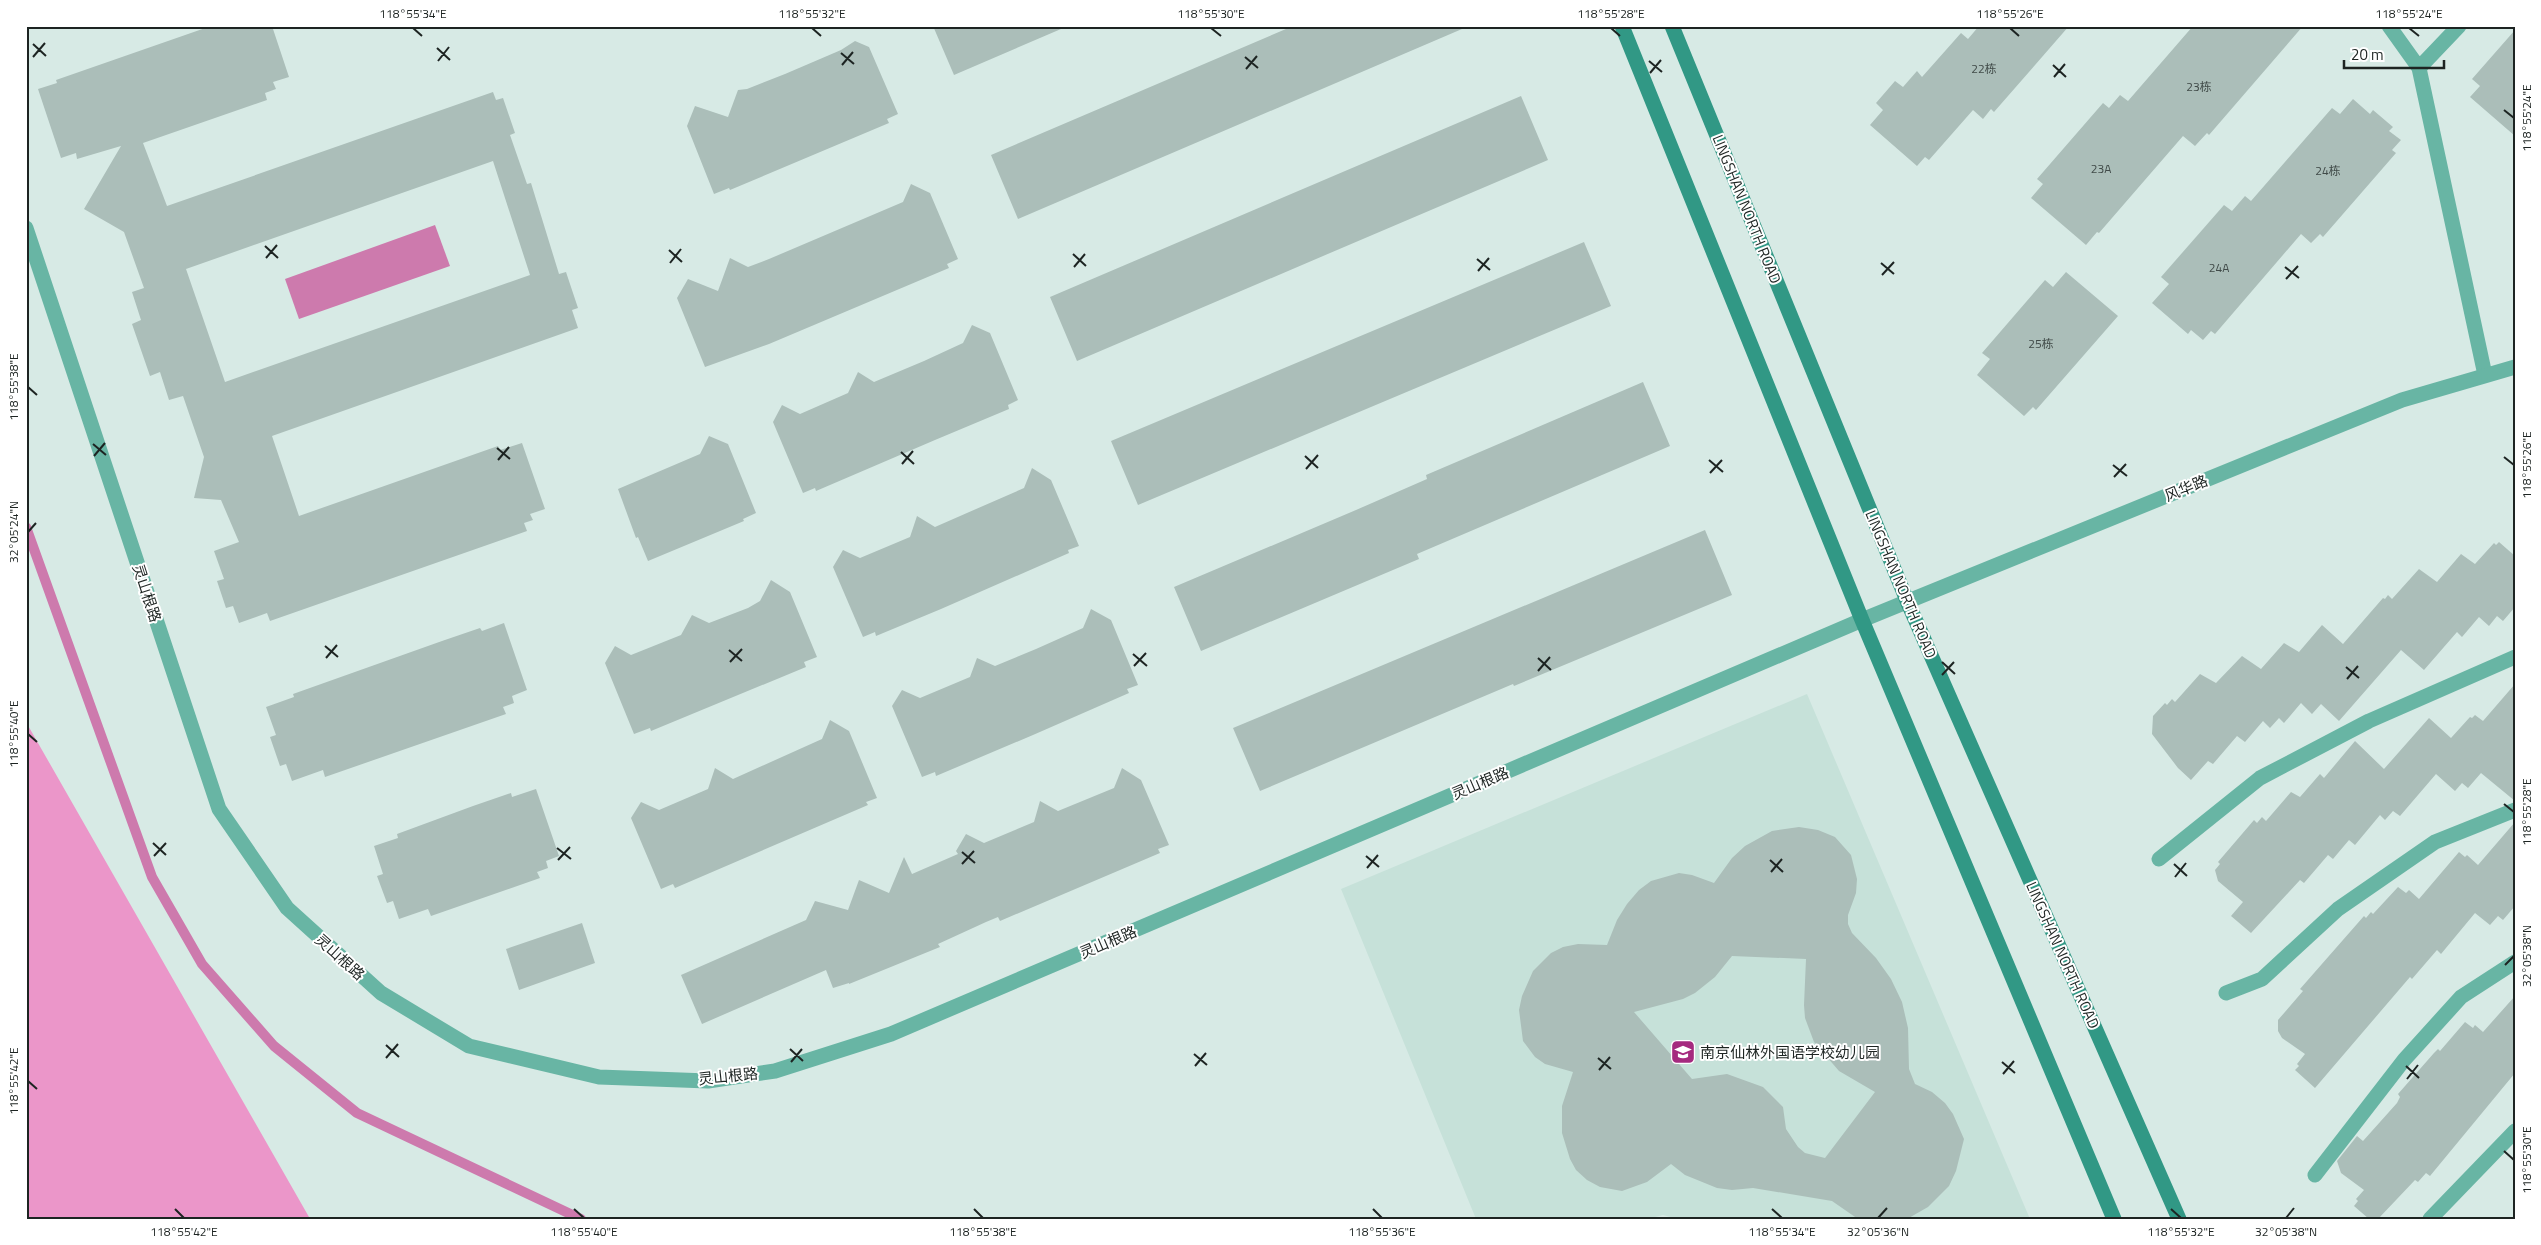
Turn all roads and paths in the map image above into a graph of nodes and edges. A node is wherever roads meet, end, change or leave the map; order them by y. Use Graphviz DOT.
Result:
graph roads {
  1 [pos="1622,26"];
  2 [pos="1672,26"];
  3 [pos="2388,26"];
  4 [pos="2459,26"];
  5 [pos="2419,68"];
  6 [pos="26,228"];
  7 [pos="2515,367"];
  8 [pos="2485,375"];
  9 [pos="1908,603"];
  10 [pos="1862,620"];
  11 [pos="2515,657"];
  12 [pos="2515,810"];
  13 [pos="2160,859"];
  14 [pos="2515,962"];
  15 [pos="2226,993"];
  16 [pos="2515,1131"];
  17 [pos="2315,1175"];
  18 [pos="2114,1219"];
  19 [pos="2179,1219"];
  20 [pos="2430,1219"];
  1 -- 10 [label="main road"];
  2 -- 9 [label="main road, LINGSHAN NORTH ROAD"];
  3 -- 5 [label="street"];
  4 -- 5 [label="street"];
  5 -- 8 [label="street"];
  6 -- 10 [label="street, 灵山根路"];
  7 -- 8 [label="street, 风华路"];
  8 -- 9 [label="street, 风华路"];
  9 -- 10 [label="street, 风华路"];
  9 -- 19 [label="main road, LINGSHAN NORTH ROAD"];
  10 -- 18 [label="main road"];
  11 -- 13 [label="street"];
  12 -- 15 [label="street"];
  14 -- 17 [label="street"];
  16 -- 20 [label="street"];
}
